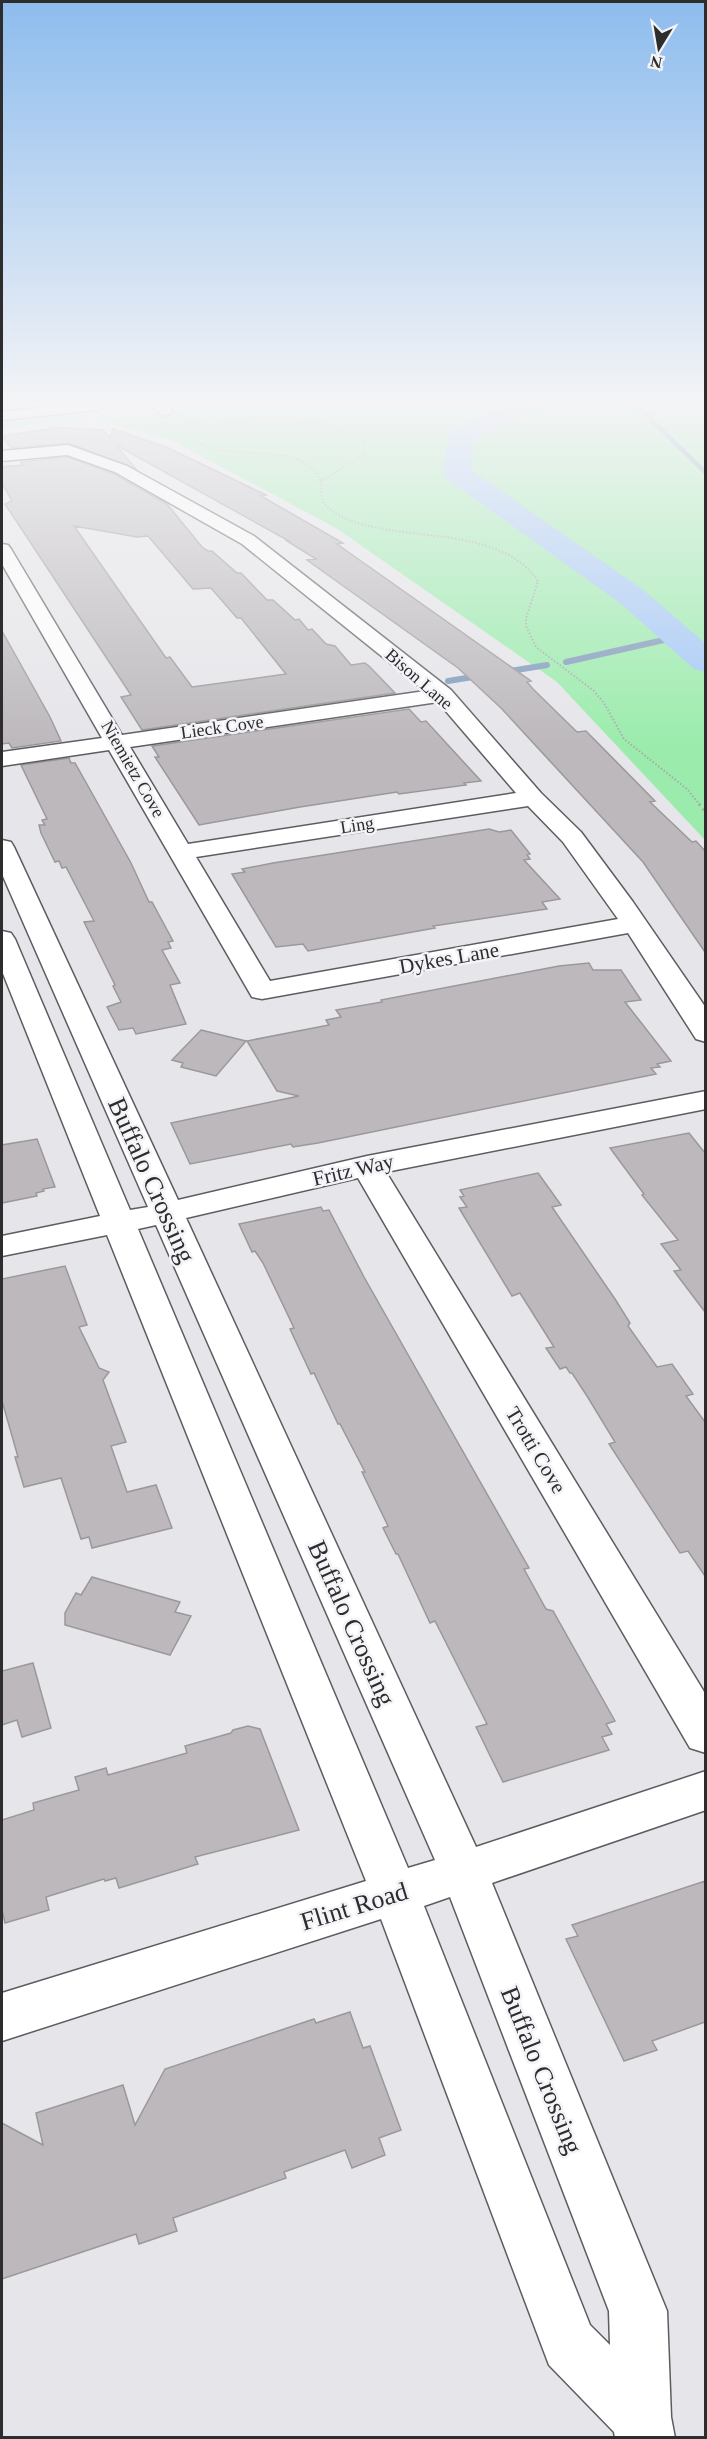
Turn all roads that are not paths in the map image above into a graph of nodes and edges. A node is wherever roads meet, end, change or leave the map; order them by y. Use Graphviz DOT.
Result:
graph roads {
  1 [pos="210,519"];
  2 [pos="2,549"];
  3 [pos="443,695"];
  4 [pos="117,742"];
  5 [pos="2,759"];
  6 [pos="533,798"];
  7 [pos="2,848"];
  8 [pos="182,852"];
  9 [pos="635,924"];
  10 [pos="2,939"];
  11 [pos="262,991"];
  12 [pos="705,1033"];
  13 [pos="705,1100"];
  14 [pos="367,1166"];
  15 [pos="166,1213"];
  16 [pos="119,1223"];
  17 [pos="2,1246"];
  18 [pos="705,1735"];
  19 [pos="705,1790"];
  20 [pos="464,1872"];
  21 [pos="395,1893"];
  22 [pos="2,2017"];
  23 [pos="643,2427"];
  1 -- 3 [label="street, Bison Lane"];
  2 -- 4 [label="street, Niemietz Cove"];
  3 -- 4 [label="street, Lieck Cove"];
  3 -- 6 [label="street, Bison Lane"];
  4 -- 5 [label="street, Lieck Cove"];
  4 -- 8 [label="street, Niemietz Cove"];
  6 -- 8 [label="street, Ling"];
  6 -- 9 [label="street, Bison Lane"];
  7 -- 15 [label="street, Buffalo Crossing"];
  8 -- 11 [label="street, Niemietz Cove"];
  9 -- 11 [label="street, Dykes Lane"];
  9 -- 12 [label="street, Bison Lane"];
  10 -- 16 [label="street, Buffalo Crossing"];
  13 -- 14 [label="street, Fritz Way"];
  14 -- 15 [label="street, Fritz Way"];
  14 -- 18 [label="street, Trotti Cove"];
  15 -- 16 [label="street, Fritz Way"];
  15 -- 20 [label="street, Buffalo Crossing"];
  16 -- 17 [label="street, Fritz Way"];
  16 -- 21 [label="street, Buffalo Crossing"];
  19 -- 20 [label="street, Flint Road"];
  20 -- 21 [label="street, Flint Road"];
  20 -- 23 [label="street, Buffalo Crossing"];
  21 -- 22 [label="street, Flint Road"];
  21 -- 23 [label="street, Buffalo Crossing"];
}
